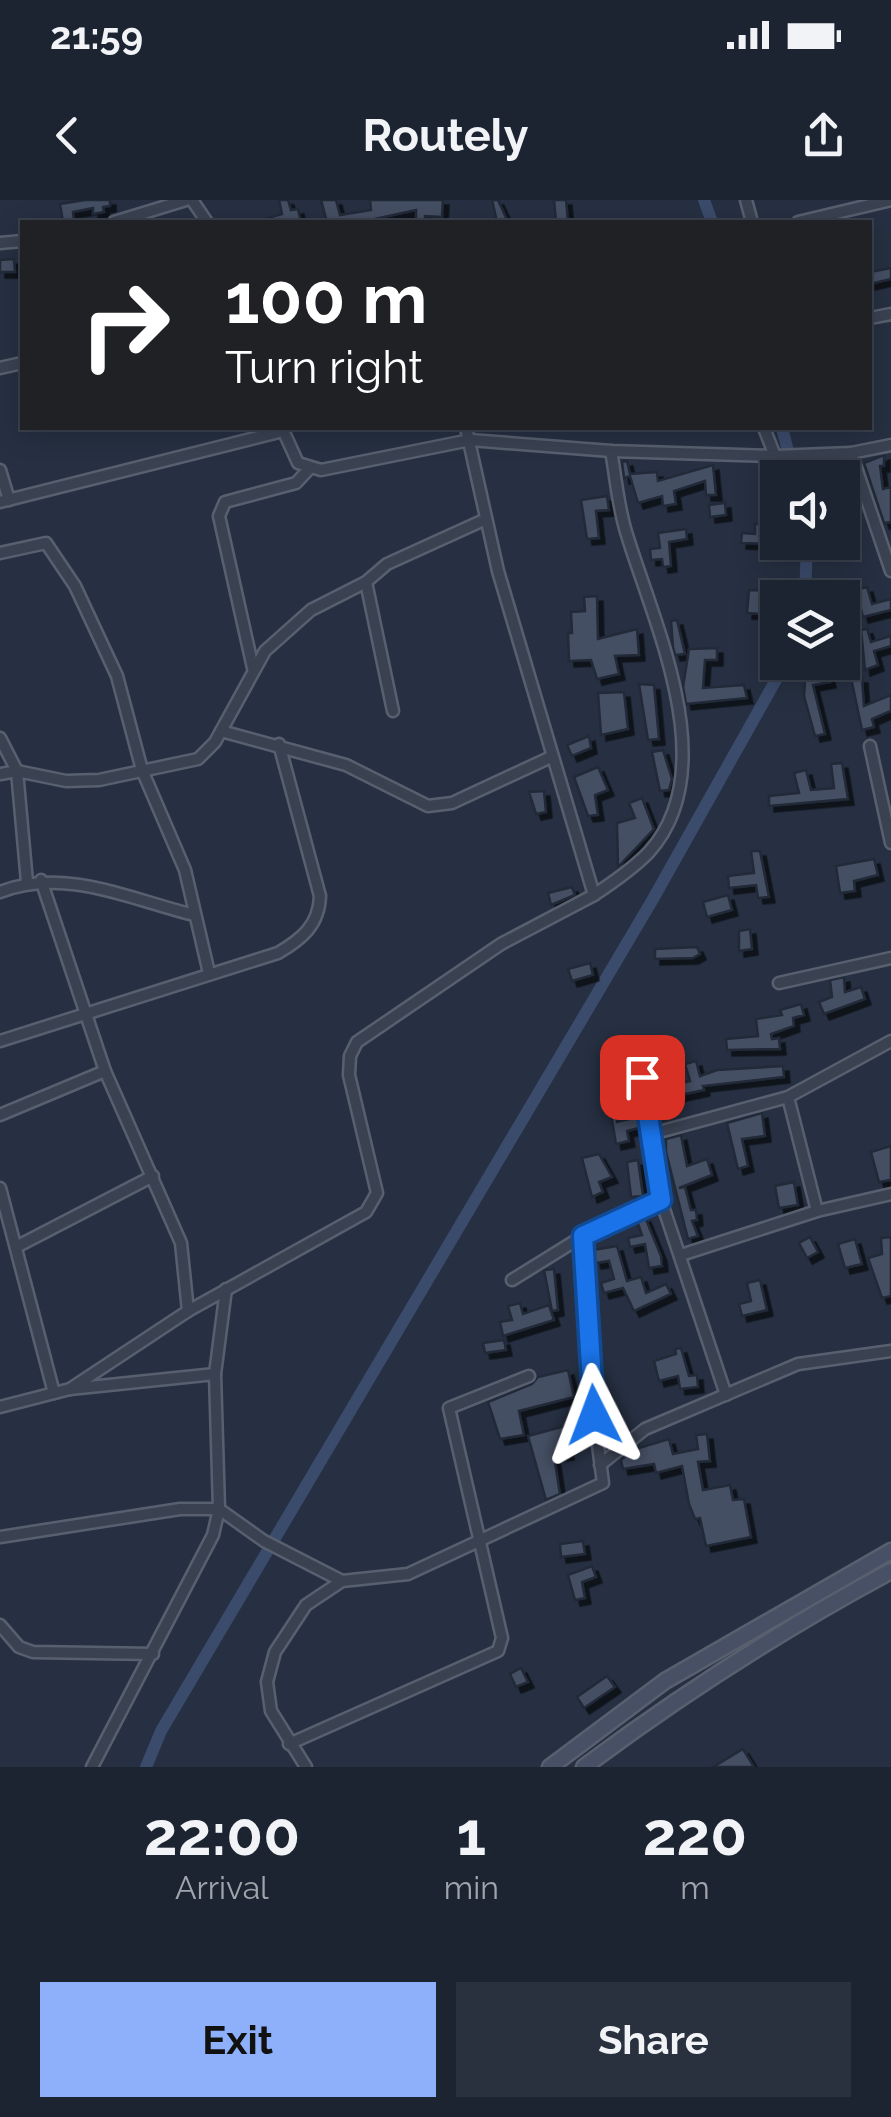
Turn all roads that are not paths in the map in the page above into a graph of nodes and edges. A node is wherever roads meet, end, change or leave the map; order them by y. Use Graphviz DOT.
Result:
graph roads {
  1 [pos="189,200"];
  2 [pos="891,200"];
  3 [pos="121,220"];
  4 [pos="204,220"];
  5 [pos="806,220"];
  6 [pos="278,430"];
  7 [pos="282,430"];
  8 [pos="467,430"];
  9 [pos="765,430"];
  10 [pos="470,440"];
  11 [pos="891,445"];
  12 [pos="611,451"];
  13 [pos="851,453"];
  14 [pos="779,456"];
  15 [pos="309,469"];
  16 [pos="0,470"];
  17 [pos="4,501"];
  18 [pos="486,519"];
  19 [pos="0,553"];
  20 [pos="891,570"];
  21 [pos="366,582"];
  22 [pos="253,668"];
  23 [pos="393,711"];
  24 [pos="221,731"];
  25 [pos="0,738"];
  26 [pos="279,744"];
  27 [pos="870,746"];
  28 [pos="551,757"];
  29 [pos="142,770"];
  30 [pos="18,771"];
  31 [pos="0,774"];
  32 [pos="891,843"];
  33 [pos="41,880"];
  34 [pos="26,882"];
  35 [pos="0,892"];
  36 [pos="594,895"];
  37 [pos="194,915"];
  38 [pos="891,958"];
  39 [pos="208,973"];
  40 [pos="780,984"];
  41 [pos="84,1014"];
  42 [pos="0,1041"];
  43 [pos="891,1041"];
  44 [pos="640,1048"];
  45 [pos="105,1070"];
  46 [pos="788,1097"];
  47 [pos="0,1116"];
  48 [pos="648,1135"];
  49 [pos="153,1176"];
  50 [pos="0,1189"];
  51 [pos="891,1194"];
  52 [pos="661,1200"];
  53 [pos="817,1211"];
  54 [pos="583,1236"];
  55 [pos="16,1247"];
  56 [pos="681,1255"];
  57 [pos="512,1280"];
  58 [pos="226,1289"];
  59 [pos="188,1311"];
  60 [pos="891,1352"];
  61 [pos="215,1374"];
  62 [pos="529,1376"];
  63 [pos="70,1388"];
  64 [pos="54,1392"];
  65 [pos="726,1395"];
  66 [pos="0,1407"];
  67 [pos="600,1464"];
  68 [pos="219,1509"];
  69 [pos="0,1538"];
  70 [pos="478,1544"];
  71 [pos="891,1551"];
  72 [pos="891,1571"];
  73 [pos="342,1581"];
  74 [pos="0,1625"];
  75 [pos="154,1654"];
  76 [pos="290,1744"];
  77 [pos="92,1767"];
  78 [pos="306,1767"];
  79 [pos="550,1767"];
  80 [pos="584,1767"];
  1 -- 3 [label="street"];
  1 -- 4 [label="street"];
  2 -- 5 [label="street"];
  6 -- 17 [label="street"];
  7 -- 15 [label="street"];
  8 -- 10 [label="street"];
  9 -- 14 [label="street"];
  10 -- 12 [label="street"];
  10 -- 15 [label="street"];
  10 -- 18 [label="street"];
  11 -- 13 [label="street"];
  12 -- 14 [label="street"];
  12 -- 36 [label="street"];
  13 -- 14 [label="street"];
  13 -- 20 [label="street"];
  15 -- 22 [label="street"];
  16 -- 17 [label="street"];
  18 -- 21 [label="street"];
  18 -- 28 [label="street"];
  19 -- 29 [label="street"];
  21 -- 22 [label="street"];
  21 -- 23 [label="street"];
  22 -- 24 [label="street"];
  24 -- 26 [label="street"];
  24 -- 29 [label="street"];
  25 -- 30 [label="street"];
  26 -- 28 [label="street"];
  26 -- 39 [label="street"];
  27 -- 32 [label="street"];
  28 -- 36 [label="street"];
  29 -- 30 [label="street"];
  29 -- 37 [label="street"];
  30 -- 31 [label="street"];
  30 -- 34 [label="street"];
  33 -- 34 [label="street"];
  33 -- 37 [label="street"];
  33 -- 41 [label="street"];
  34 -- 35 [label="street"];
  36 -- 58 [label="street"];
  37 -- 39 [label="street"];
  38 -- 40 [label="street"];
  39 -- 41 [label="street"];
  41 -- 42 [label="street"];
  41 -- 45 [label="street"];
  43 -- 46 [label="street"];
  44 -- 48 [label="street"];
  45 -- 47 [label="street"];
  45 -- 49 [label="street"];
  46 -- 48 [label="street"];
  46 -- 53 [label="street"];
  48 -- 52 [label="street"];
  49 -- 55 [label="street"];
  49 -- 59 [label="street"];
  50 -- 55 [label="street"];
  51 -- 53 [label="street"];
  52 -- 54 [label="street"];
  52 -- 56 [label="street"];
  53 -- 56 [label="street"];
  54 -- 57 [label="street"];
  54 -- 67 [label="street"];
  55 -- 64 [label="street"];
  56 -- 65 [label="street"];
  58 -- 59 [label="street"];
  58 -- 61 [label="street"];
  59 -- 63 [label="street"];
  60 -- 65 [label="street"];
  61 -- 63 [label="street"];
  61 -- 68 [label="street"];
  62 -- 70 [label="street"];
  63 -- 64 [label="street"];
  64 -- 66 [label="street"];
  65 -- 67 [label="street"];
  67 -- 70 [label="street"];
  68 -- 69 [label="street"];
  68 -- 73 [label="street"];
  68 -- 75 [label="street"];
  70 -- 73 [label="street"];
  70 -- 76 [label="street"];
  71 -- 79 [label="main road"];
  72 -- 80 [label="main road"];
  73 -- 76 [label="street"];
  74 -- 75 [label="street"];
  75 -- 77 [label="street"];
  76 -- 78 [label="street"];
}
